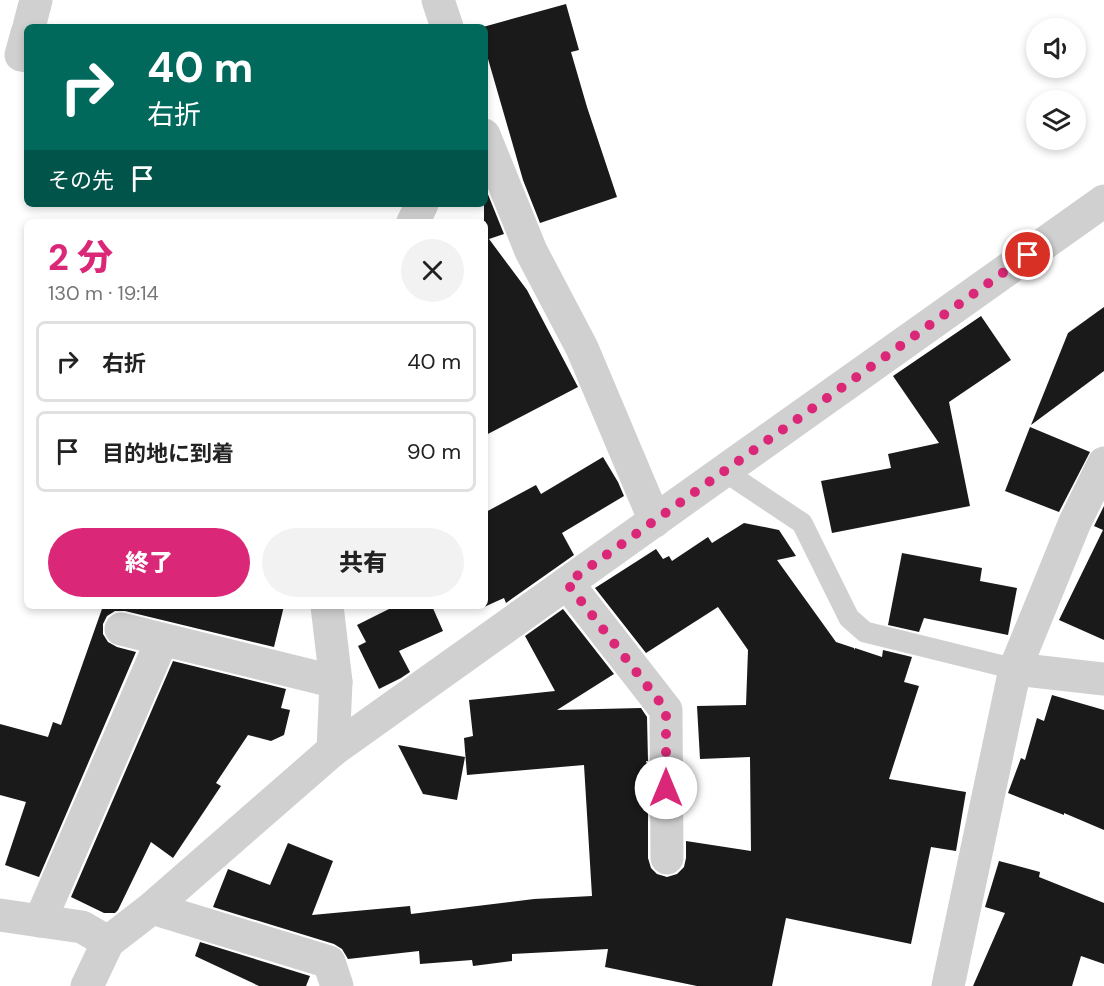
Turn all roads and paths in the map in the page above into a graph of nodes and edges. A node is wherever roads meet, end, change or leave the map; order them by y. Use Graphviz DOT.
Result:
graph roads {
  1 [pos="36,0"];
  2 [pos="438,0"];
  3 [pos="30,24"];
  4 [pos="446,24"];
  5 [pos="488,150"];
  6 [pos="1104,201"];
  7 [pos="1104,463"];
  8 [pos="724,471"];
  9 [pos="655,521"];
  10 [pos="567,583"];
  11 [pos="327,609"];
  12 [pos="121,629"];
  13 [pos="162,640"];
  14 [pos="1015,669"];
  15 [pos="1104,680"];
  16 [pos="336,682"];
  17 [pos="333,750"];
  18 [pos="667,858"];
  19 [pos="153,908"];
  20 [pos="0,915"];
  21 [pos="40,921"];
  22 [pos="108,942"];
  23 [pos="87,986"];
  24 [pos="338,986"];
  25 [pos="948,986"];
  1 -- 3 [label="street"];
  2 -- 4 [label="street"];
  5 -- 9 [label="street"];
  6 -- 8 [label="street"];
  7 -- 14 [label="street"];
  8 -- 9 [label="street"];
  8 -- 14 [label="lane"];
  9 -- 10 [label="street"];
  10 -- 17 [label="street"];
  10 -- 18 [label="street"];
  11 -- 16 [label="street"];
  12 -- 13 [label="street"];
  13 -- 16 [label="street"];
  13 -- 21 [label="street"];
  14 -- 15 [label="street"];
  14 -- 25 [label="street"];
  16 -- 17 [label="street"];
  17 -- 19 [label="street"];
  19 -- 22 [label="street"];
  19 -- 24 [label="street"];
  20 -- 21 [label="street"];
  21 -- 22 [label="street"];
  22 -- 23 [label="street"];
}
